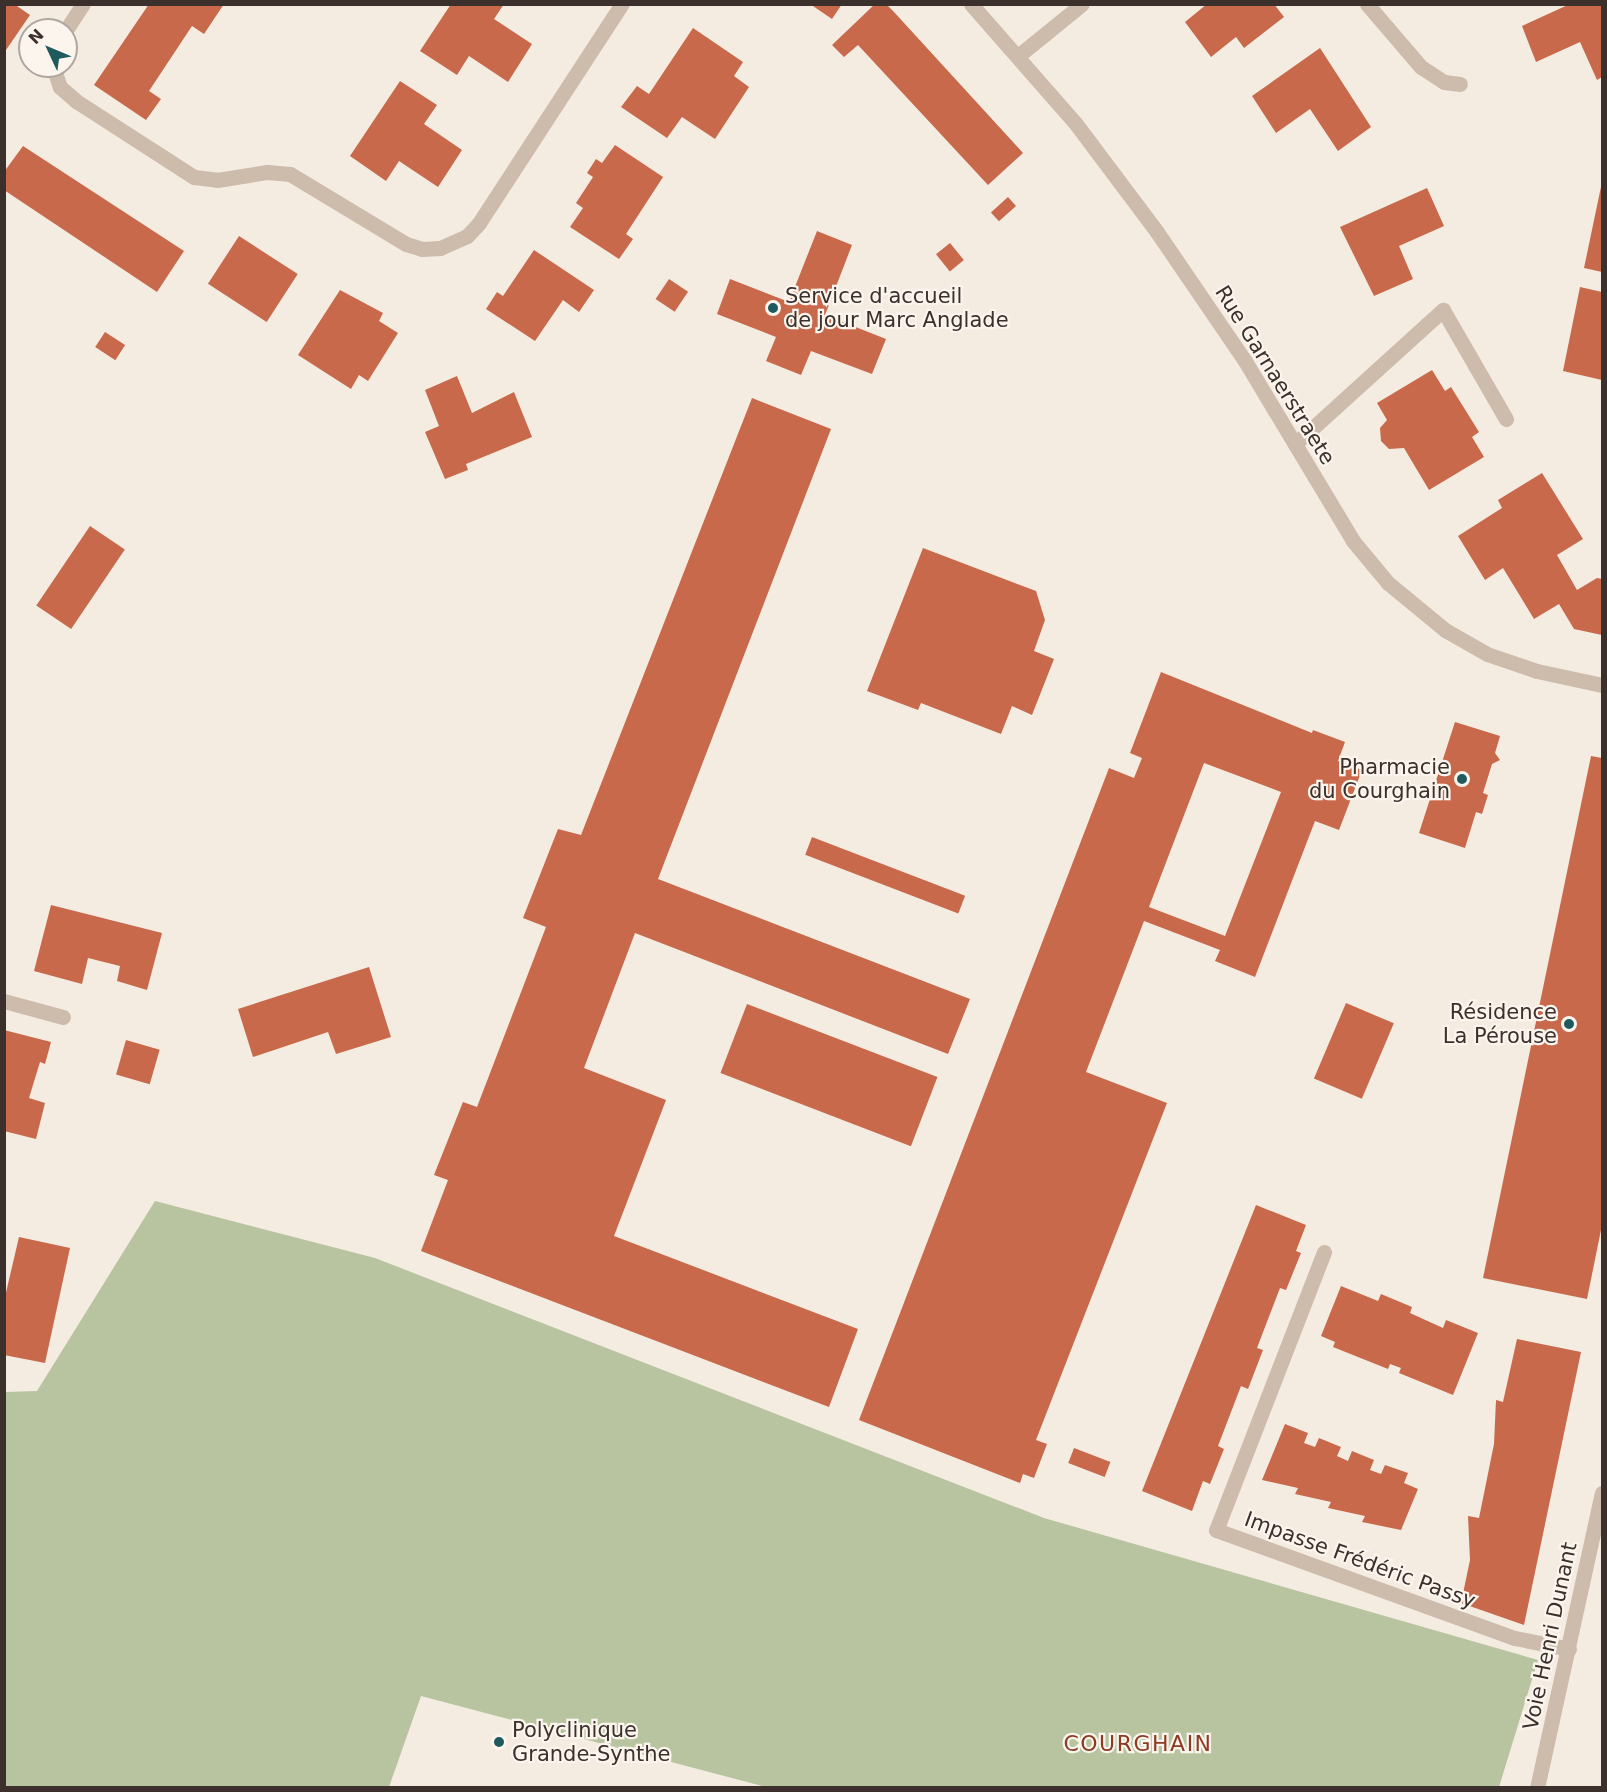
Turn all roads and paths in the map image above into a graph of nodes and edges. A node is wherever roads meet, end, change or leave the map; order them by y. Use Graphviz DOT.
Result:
graph roads {
  1 [pos="83,4"];
  2 [pos="622,4"];
  3 [pos="971,4"];
  4 [pos="1082,4"];
  5 [pos="1367,4"];
  6 [pos="74,18"];
  7 [pos="1018,56"];
  8 [pos="57,78"];
  9 [pos="1460,84"];
  10 [pos="1506,419"];
  11 [pos="1295,444"];
  12 [pos="1602,685"];
  13 [pos="4,1001"];
  14 [pos="63,1017"];
  15 [pos="1324,1252"];
  16 [pos="1602,1493"];
  17 [pos="1569,1649"];
  18 [pos="1536,1788"];
  1 -- 6 [label="street"];
  2 -- 8 [label="street"];
  3 -- 7 [label="street, Rue Garnaerstraete"];
  4 -- 7 [label="street"];
  5 -- 9 [label="street"];
  7 -- 11 [label="street, Rue Garnaerstraete"];
  10 -- 11 [label="street"];
  11 -- 12 [label="street, Rue Garnaerstraete"];
  13 -- 14 [label="street"];
  15 -- 17 [label="street, Impasse Frédéric Passy"];
  16 -- 17 [label="street, Voie Henri Dunant"];
  17 -- 18 [label="street, Voie Henri Dunant"];
}
